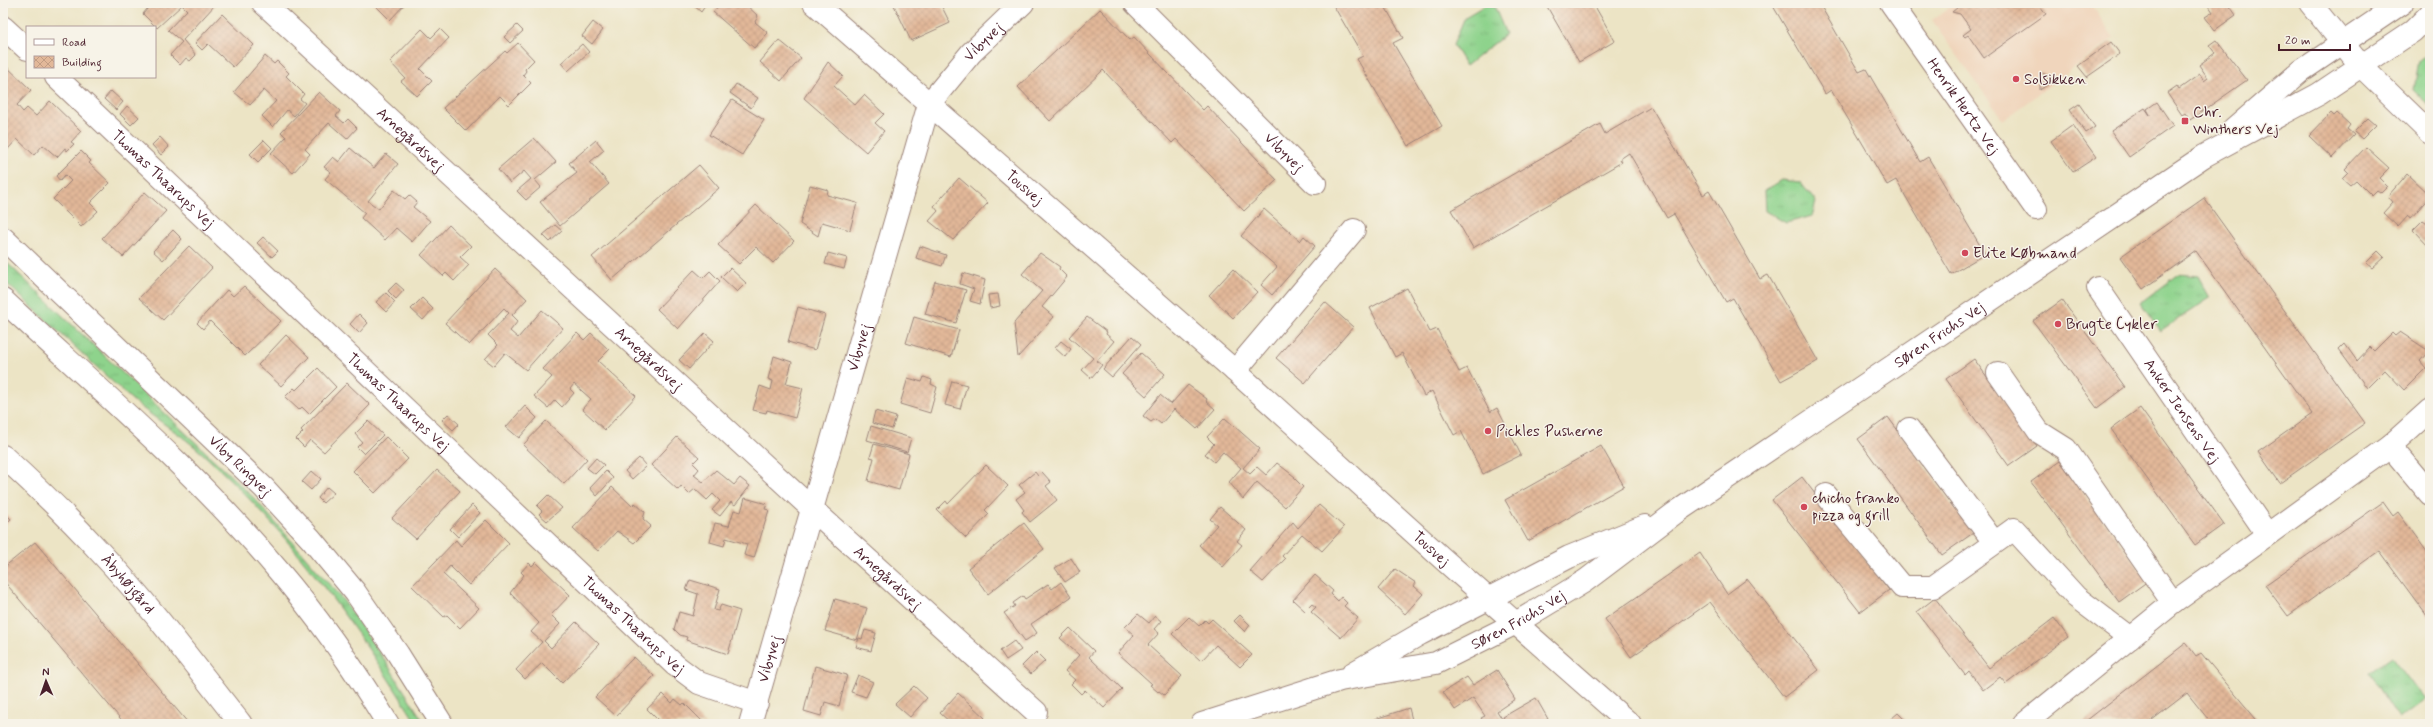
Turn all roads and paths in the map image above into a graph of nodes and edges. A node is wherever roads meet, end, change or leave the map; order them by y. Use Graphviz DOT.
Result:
graph roads {
  1 [pos="263,3"];
  2 [pos="814,3"];
  3 [pos="1023,3"];
  4 [pos="1135,3"];
  5 [pos="1891,3"];
  6 [pos="2310,3"];
  7 [pos="2402,3"];
  8 [pos="2430,14"];
  9 [pos="3,27"];
  10 [pos="2341,43"];
  11 [pos="26,48"];
  12 [pos="2361,66"];
  13 [pos="57,78"];
  14 [pos="929,104"];
  15 [pos="2430,133"];
  16 [pos="2204,156"];
  17 [pos="1315,183"];
  18 [pos="2036,209"];
  19 [pos="1354,230"];
  20 [pos="3,238"];
  21 [pos="2098,288"];
  22 [pos="3,300"];
  23 [pos="1235,371"];
  24 [pos="1998,373"];
  25 [pos="2430,410"];
  26 [pos="1909,429"];
  27 [pos="2390,446"];
  28 [pos="3,456"];
  29 [pos="2430,494"];
  30 [pos="1826,495"];
  31 [pos="811,508"];
  32 [pos="1675,513"];
  33 [pos="2267,534"];
  34 [pos="1994,542"];
  35 [pos="1489,600"];
  36 [pos="2173,603"];
  37 [pos="1516,623"];
  38 [pos="2130,638"];
  39 [pos="1340,680"];
  40 [pos="756,703"];
  41 [pos="1036,712"];
  42 [pos="241,724"];
  43 [pos="388,724"];
  44 [pos="442,724"];
  45 [pos="750,724"];
  46 [pos="1202,724"];
  47 [pos="1630,724"];
  48 [pos="2024,724"];
  1 -- 31 [label="street, Arnegårdsvej"];
  2 -- 14 [label="street, Tousvej"];
  3 -- 14 [label="street, Vibyvej"];
  4 -- 17 [label="street, Vibyvej"];
  5 -- 18 [label="street, Henrik Hertz Vej"];
  6 -- 10 [label="street"];
  7 -- 10 [label="street, Søren Frichs Vej"];
  8 -- 12 [label="street, Søren Frichs Vej"];
  9 -- 11 [label="street"];
  10 -- 12 [label="street"];
  10 -- 16 [label="street, Søren Frichs Vej"];
  12 -- 15 [label="street"];
  12 -- 16 [label="street, Søren Frichs Vej"];
  13 -- 40 [label="street, Thomas Thaarups Vej"];
  14 -- 23 [label="street, Tousvej"];
  14 -- 31 [label="street, Vibyvej"];
  16 -- 32 [label="street, Søren Frichs Vej"];
  19 -- 23 [label="street"];
  20 -- 44 [label="street, Viby Ringvej"];
  21 -- 33 [label="street, Anker Jensens Vej"];
  22 -- 43 [label="street"];
  23 -- 35 [label="street, Tousvej"];
  24 -- 36 [label="street"];
  25 -- 27 [label="street"];
  26 -- 34 [label="street"];
  27 -- 29 [label="street"];
  27 -- 33 [label="street"];
  28 -- 42 [label="street, Åbyhøjgård"];
  30 -- 34 [label="street"];
  31 -- 40 [label="street, Vibyvej"];
  31 -- 41 [label="street, Arnegårdsvej"];
  32 -- 35 [label="street, Søren Frichs Vej"];
  32 -- 37 [label="street, Søren Frichs Vej"];
  33 -- 36 [label="street"];
  34 -- 38 [label="street"];
  35 -- 37 [label="street, Tousvej"];
  35 -- 39 [label="street, Søren Frichs Vej"];
  36 -- 38 [label="street"];
  37 -- 39 [label="street, Søren Frichs Vej"];
  37 -- 47 [label="street, Tousvej"];
  38 -- 48 [label="street"];
  39 -- 46 [label="street, Søren Frichs Vej"];
  40 -- 45 [label="street, Vibyvej"];
}
